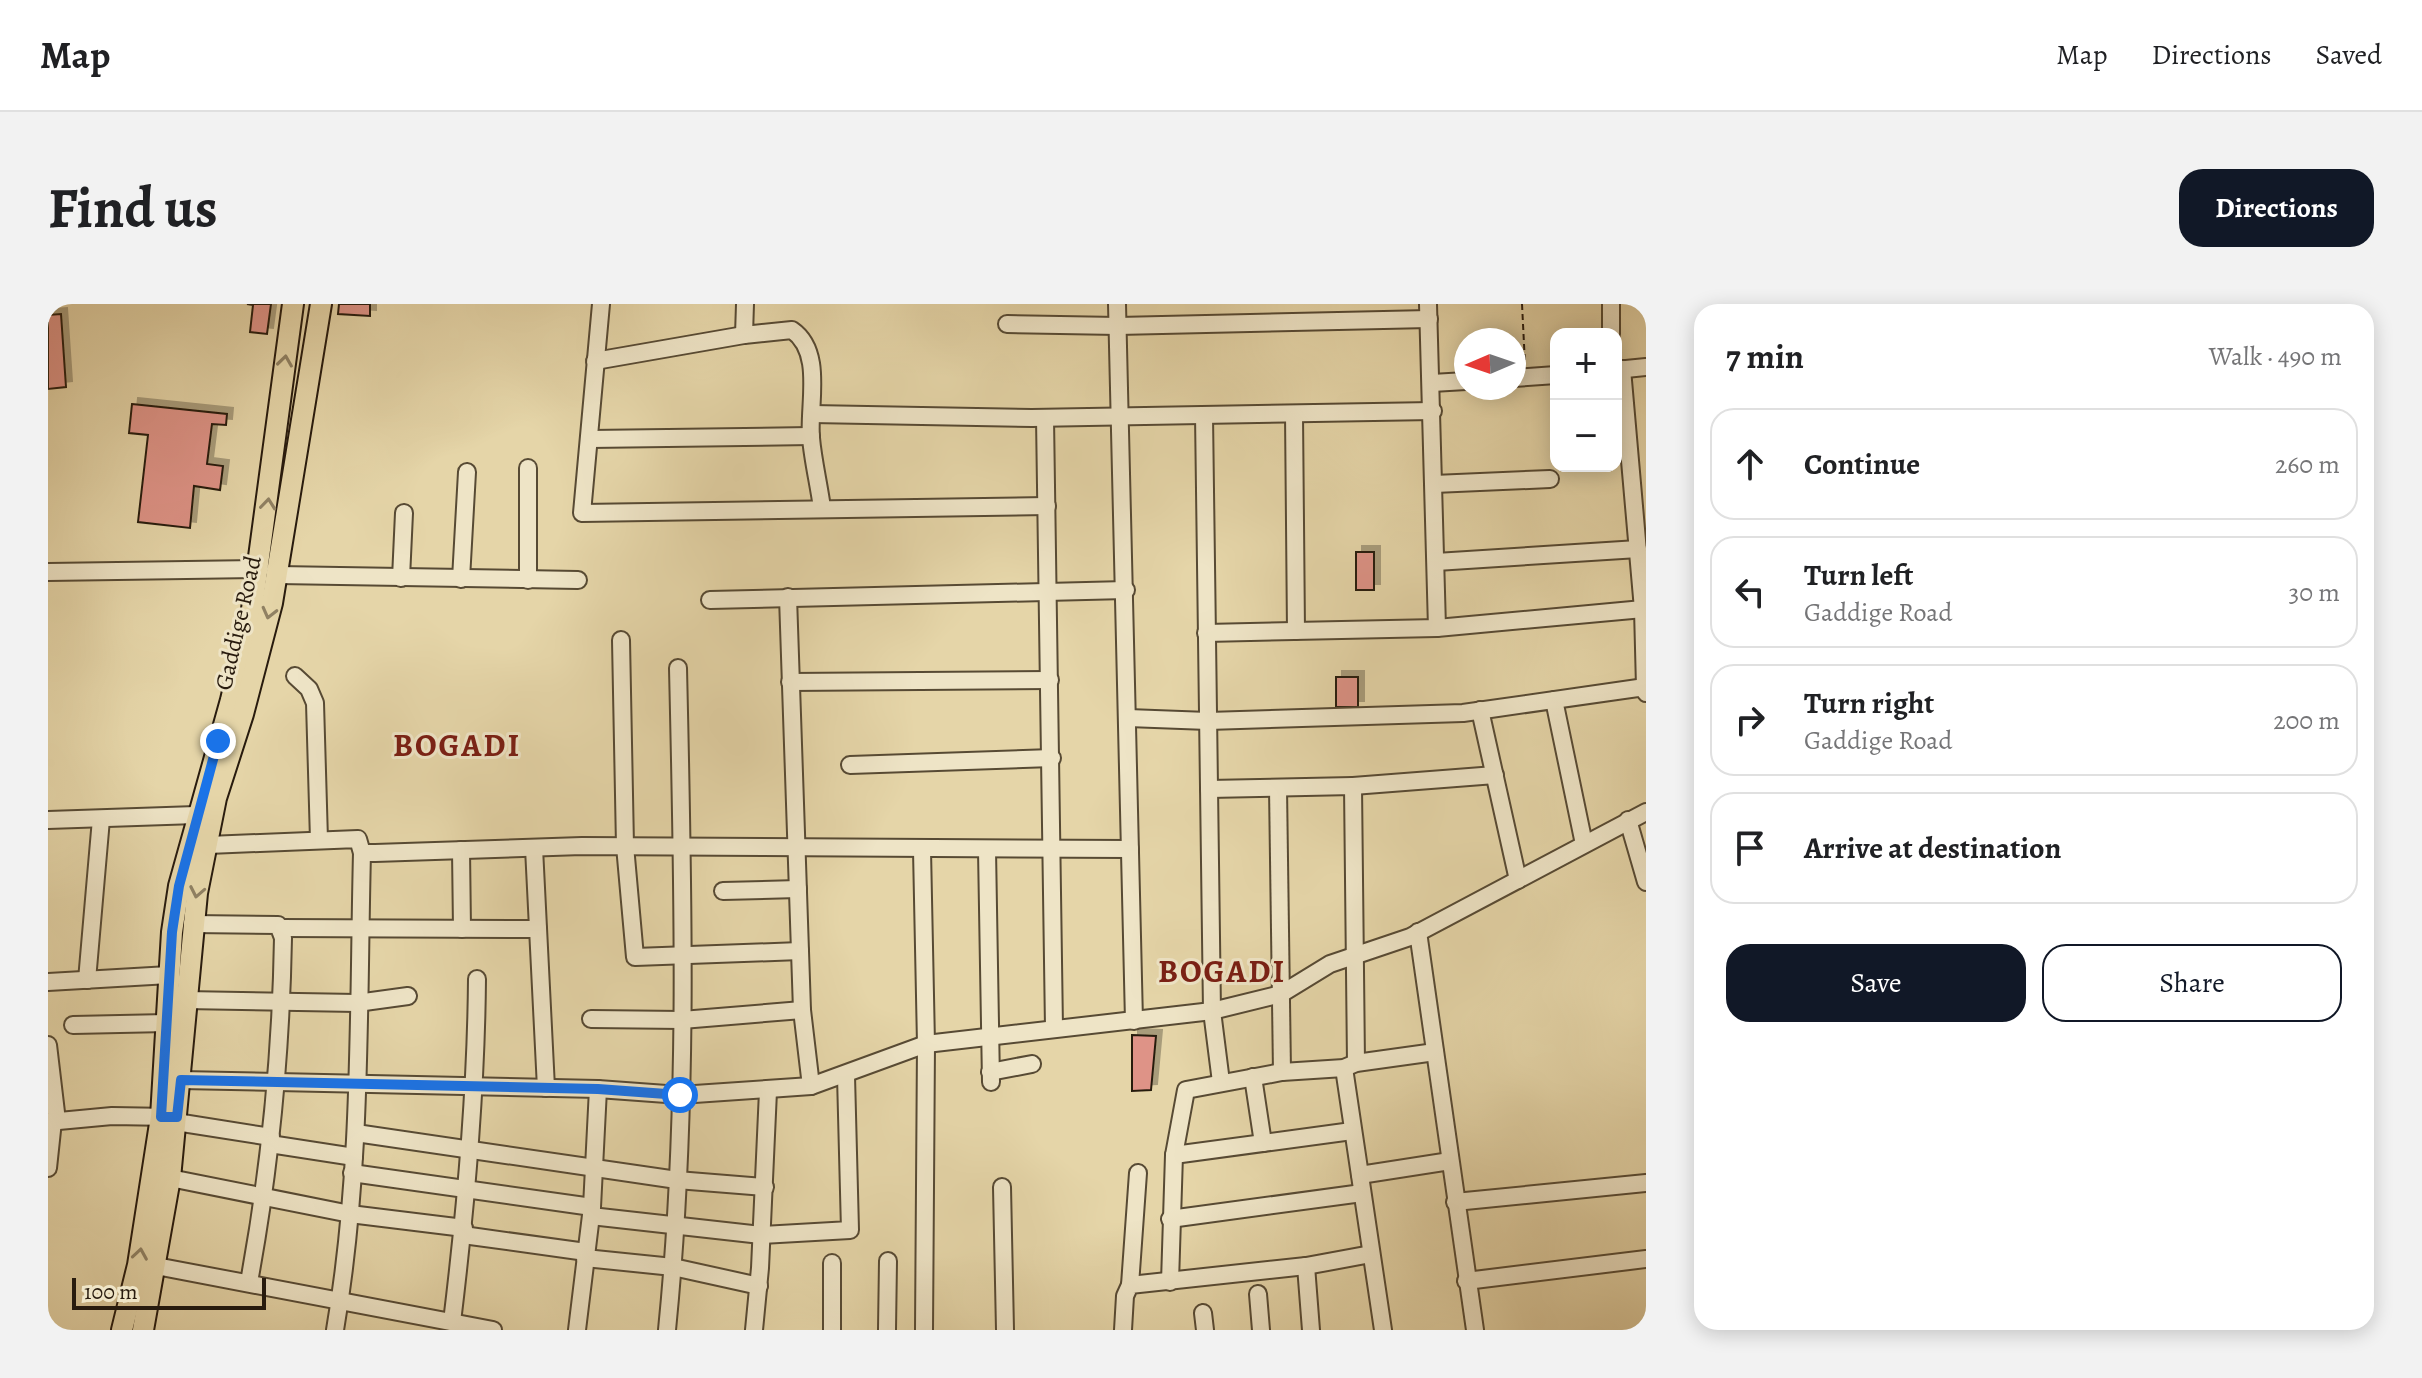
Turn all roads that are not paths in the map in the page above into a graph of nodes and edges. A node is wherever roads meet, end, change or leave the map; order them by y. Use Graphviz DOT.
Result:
graph roads {
  1 [pos="293,304"];
  2 [pos="321,304"];
  3 [pos="601,304"];
  4 [pos="745,304"];
  5 [pos="1117,304"];
  6 [pos="1611,304"];
  7 [pos="1428,311"];
  8 [pos="1007,324"];
  9 [pos="1118,326"];
  10 [pos="1611,328"];
  11 [pos="744,335"];
  12 [pos="595,361"];
  13 [pos="1646,367"];
  14 [pos="1622,369"];
  15 [pos="1550,375"];
  16 [pos="1526,377"];
  17 [pos="1454,382"];
  18 [pos="1432,383"];
  19 [pos="1622,388"];
  20 [pos="1433,411"];
  21 [pos="812,414"];
  22 [pos="1294,414"];
  23 [pos="1204,415"];
  24 [pos="1122,417"];
  25 [pos="1045,418"];
  26 [pos="811,436"];
  27 [pos="590,439"];
  28 [pos="528,468"];
  29 [pos="467,472"];
  30 [pos="1550,479"];
  31 [pos="1434,484"];
  32 [pos="1640,505"];
  33 [pos="1047,506"];
  34 [pos="822,508"];
  35 [pos="404,513"];
  36 [pos="1638,549"];
  37 [pos="1436,562"];
  38 [pos="48,572"];
  39 [pos="269,572"];
  40 [pos="401,578"];
  41 [pos="461,579"];
  42 [pos="528,580"];
  43 [pos="578,580"];
  44 [pos="1643,581"];
  45 [pos="1126,590"];
  46 [pos="1049,591"];
  47 [pos="788,597"];
  48 [pos="710,600"];
  49 [pos="1643,609"];
  50 [pos="1437,628"];
  51 [pos="1296,631"];
  52 [pos="1206,633"];
  53 [pos="621,640"];
  54 [pos="678,668"];
  55 [pos="295,676"];
  56 [pos="1050,680"];
  57 [pos="790,682"];
  58 [pos="1645,687"];
  59 [pos="1646,693"];
  60 [pos="1554,700"];
  61 [pos="1480,710"];
  62 [pos="1128,718"];
  63 [pos="1208,721"];
  64 [pos="1052,758"];
  65 [pos="850,765"];
  66 [pos="1495,775"];
  67 [pos="1353,786"];
  68 [pos="1278,788"];
  69 [pos="1209,789"];
  70 [pos="1646,812"];
  71 [pos="196,815"];
  72 [pos="101,819"];
  73 [pos="48,820"];
  74 [pos="1628,820"];
  75 [pos="319,840"];
  76 [pos="1584,844"];
  77 [pos="208,845"];
  78 [pos="625,846"];
  79 [pos="682,847"];
  80 [pos="534,848"];
  81 [pos="797,849"];
  82 [pos="1130,849"];
  83 [pos="461,850"];
  84 [pos="922,850"];
  85 [pos="987,850"];
  86 [pos="1053,850"];
  87 [pos="362,853"];
  88 [pos="1518,880"];
  89 [pos="1646,882"];
  90 [pos="798,889"];
  91 [pos="723,891"];
  92 [pos="192,924"];
  93 [pos="281,928"];
  94 [pos="360,928"];
  95 [pos="462,929"];
  96 [pos="538,929"];
  97 [pos="1418,932"];
  98 [pos="800,951"];
  99 [pos="1356,954"];
  100 [pos="682,958"];
  101 [pos="169,975"];
  102 [pos="477,979"];
  103 [pos="87,980"];
  104 [pos="48,982"];
  105 [pos="1281,994"];
  106 [pos="408,996"];
  107 [pos="185,1000"];
  108 [pos="357,1003"];
  109 [pos="282,1004"];
  110 [pos="802,1010"];
  111 [pos="1212,1011"];
  112 [pos="591,1019"];
  113 [pos="682,1020"];
  114 [pos="1134,1021"];
  115 [pos="167,1023"];
  116 [pos="73,1025"];
  117 [pos="1054,1028"];
  118 [pos="988,1036"];
  119 [pos="926,1044"];
  120 [pos="48,1045"];
  121 [pos="1435,1052"];
  122 [pos="1032,1064"];
  123 [pos="1350,1065"];
  124 [pos="1282,1072"];
  125 [pos="846,1076"];
  126 [pos="1253,1077"];
  127 [pos="181,1080"];
  128 [pos="1221,1082"];
  129 [pos="278,1083"];
  130 [pos="359,1084"];
  131 [pos="811,1086"];
  132 [pos="476,1087"];
  133 [pos="546,1088"];
  134 [pos="598,1089"];
  135 [pos="768,1091"];
  136 [pos="680,1095"];
  137 [pos="171,1119"];
  138 [pos="53,1121"];
  139 [pos="1352,1131"];
  140 [pos="356,1133"];
  141 [pos="270,1141"];
  142 [pos="1263,1143"];
  143 [pos="472,1148"];
  144 [pos="1174,1155"];
  145 [pos="1450,1161"];
  146 [pos="353,1165"];
  147 [pos="48,1168"];
  148 [pos="595,1169"];
  149 [pos="1138,1173"];
  150 [pos="1360,1175"];
  151 [pos="170,1178"];
  152 [pos="677,1180"];
  153 [pos="1646,1183"];
  154 [pos="765,1187"];
  155 [pos="1002,1187"];
  156 [pos="468,1190"];
  157 [pos="1362,1193"];
  158 [pos="264,1197"];
  159 [pos="1455,1202"];
  160 [pos="592,1211"];
  161 [pos="350,1214"];
  162 [pos="1170,1219"];
  163 [pos="675,1226"];
  164 [pos="463,1232"];
  165 [pos="761,1235"];
  166 [pos="1371,1254"];
  167 [pos="586,1255"];
  168 [pos="1646,1259"];
  169 [pos="888,1261"];
  170 [pos="832,1263"];
  171 [pos="156,1266"];
  172 [pos="1306,1266"];
  173 [pos="673,1267"];
  174 [pos="1466,1281"];
  175 [pos="249,1282"];
  176 [pos="1170,1282"];
  177 [pos="1130,1285"];
  178 [pos="759,1286"];
  179 [pos="1258,1294"];
  180 [pos="340,1300"];
  181 [pos="452,1322"];
  182 [pos="122,1330"];
  183 [pos="143,1330"];
  184 [pos="335,1330"];
  185 [pos="493,1330"];
  186 [pos="577,1330"];
  187 [pos="667,1330"];
  188 [pos="754,1330"];
  189 [pos="832,1330"];
  190 [pos="887,1330"];
  191 [pos="924,1330"];
  192 [pos="1005,1330"];
  193 [pos="1123,1330"];
  194 [pos="1261,1330"];
  195 [pos="1311,1330"];
  196 [pos="1383,1330"];
  197 [pos="1475,1330"];
  39 -- 1 [label="main road, Gaddige Road, one-way"];
  2 -- 39 [label="main road, Gaddige Road"];
  3 -- 12 [label="street"];
  4 -- 11 [label="street"];
  5 -- 9 [label="street"];
  6 -- 10 [label="street"];
  7 -- 9 [label="street"];
  7 -- 18 [label="street"];
  8 -- 9 [label="street"];
  9 -- 24 [label="street"];
  11 -- 12 [label="street"];
  11 -- 21 [label="street"];
  12 -- 27 [label="street"];
  13 -- 14 [label="street"];
  15 -- 16 [label="street"];
  17 -- 18 [label="street"];
  18 -- 20 [label="street"];
  19 -- 32 [label="street"];
  20 -- 22 [label="street"];
  20 -- 31 [label="street"];
  21 -- 25 [label="street"];
  21 -- 26 [label="street"];
  22 -- 23 [label="street"];
  22 -- 51 [label="street"];
  23 -- 24 [label="street"];
  23 -- 52 [label="street"];
  24 -- 25 [label="street"];
  24 -- 45 [label="street"];
  25 -- 33 [label="street"];
  26 -- 27 [label="street"];
  26 -- 34 [label="street"];
  27 -- 34 [label="street"];
  28 -- 42 [label="street"];
  29 -- 41 [label="street"];
  30 -- 31 [label="street"];
  31 -- 37 [label="street"];
  32 -- 36 [label="street"];
  33 -- 34 [label="street"];
  33 -- 46 [label="street"];
  35 -- 40 [label="street"];
  36 -- 37 [label="street"];
  36 -- 44 [label="street"];
  37 -- 50 [label="street"];
  38 -- 39 [label="street"];
  39 -- 40 [label="street"];
  39 -- 71 [label="main road, Gaddige Road"];
  39 -- 77 [label="main road, Gaddige Road, one-way"];
  40 -- 41 [label="street"];
  41 -- 42 [label="street"];
  42 -- 43 [label="street"];
  44 -- 49 [label="street"];
  45 -- 46 [label="street"];
  45 -- 62 [label="street"];
  46 -- 47 [label="street"];
  46 -- 56 [label="street"];
  47 -- 48 [label="street"];
  47 -- 57 [label="street"];
  49 -- 50 [label="street"];
  49 -- 58 [label="street"];
  50 -- 51 [label="street"];
  51 -- 52 [label="street"];
  52 -- 63 [label="street"];
  53 -- 78 [label="street"];
  54 -- 79 [label="street"];
  55 -- 75 [label="street"];
  56 -- 57 [label="street"];
  56 -- 64 [label="street"];
  57 -- 81 [label="street"];
  58 -- 59 [label="street"];
  58 -- 60 [label="street"];
  60 -- 61 [label="street"];
  60 -- 76 [label="street"];
  61 -- 63 [label="street"];
  61 -- 66 [label="street"];
  62 -- 63 [label="street"];
  62 -- 82 [label="street"];
  63 -- 69 [label="street"];
  64 -- 65 [label="street"];
  64 -- 86 [label="street"];
  66 -- 67 [label="street"];
  66 -- 88 [label="street"];
  67 -- 68 [label="street"];
  67 -- 99 [label="street"];
  68 -- 69 [label="street"];
  68 -- 105 [label="street"];
  69 -- 111 [label="street"];
  70 -- 74 [label="street"];
  71 -- 72 [label="street"];
  71 -- 101 [label="main road, Gaddige Road"];
  72 -- 73 [label="street"];
  72 -- 103 [label="street"];
  74 -- 76 [label="street"];
  74 -- 89 [label="street"];
  75 -- 77 [label="street"];
  75 -- 87 [label="street"];
  76 -- 88 [label="street"];
  77 -- 92 [label="main road, Gaddige Road, one-way"];
  78 -- 79 [label="street"];
  78 -- 80 [label="street"];
  78 -- 100 [label="street"];
  79 -- 81 [label="street"];
  79 -- 100 [label="street"];
  80 -- 83 [label="street"];
  80 -- 96 [label="street"];
  81 -- 84 [label="street"];
  81 -- 90 [label="street"];
  82 -- 86 [label="street"];
  82 -- 114 [label="street"];
  83 -- 87 [label="street"];
  83 -- 95 [label="street"];
  84 -- 85 [label="street"];
  84 -- 119 [label="street"];
  85 -- 86 [label="street"];
  85 -- 118 [label="street"];
  86 -- 117 [label="street"];
  87 -- 94 [label="street"];
  88 -- 97 [label="street"];
  90 -- 91 [label="street"];
  90 -- 98 [label="street"];
  92 -- 93 [label="street"];
  92 -- 107 [label="main road, Gaddige Road"];
  93 -- 94 [label="street"];
  93 -- 109 [label="street"];
  94 -- 95 [label="street"];
  94 -- 108 [label="street"];
  95 -- 96 [label="street"];
  96 -- 133 [label="street"];
  97 -- 99 [label="street"];
  97 -- 121 [label="street"];
  98 -- 100 [label="street"];
  98 -- 110 [label="street"];
  99 -- 105 [label="street"];
  99 -- 123 [label="street"];
  100 -- 113 [label="street"];
  101 -- 103 [label="street"];
  101 -- 115 [label="main road, Gaddige Road"];
  102 -- 132 [label="street"];
  103 -- 104 [label="street"];
  105 -- 111 [label="street"];
  105 -- 124 [label="street"];
  106 -- 108 [label="street"];
  107 -- 109 [label="street"];
  107 -- 127 [label="main road, Gaddige Road"];
  108 -- 109 [label="street"];
  108 -- 130 [label="street"];
  109 -- 129 [label="street"];
  110 -- 113 [label="street"];
  110 -- 131 [label="street"];
  111 -- 114 [label="street"];
  111 -- 128 [label="street"];
  112 -- 113 [label="street"];
  113 -- 136 [label="street"];
  114 -- 117 [label="street"];
  115 -- 116 [label="street"];
  115 -- 137 [label="main road, Gaddige Road"];
  117 -- 118 [label="street"];
  118 -- 119 [label="street"];
  118 -- 122 [label="street"];
  119 -- 125 [label="street"];
  119 -- 191 [label="street"];
  120 -- 138 [label="street"];
  121 -- 123 [label="street"];
  121 -- 145 [label="street"];
  123 -- 124 [label="street"];
  123 -- 139 [label="street"];
  124 -- 126 [label="street"];
  125 -- 131 [label="street"];
  125 -- 165 [label="street"];
  126 -- 128 [label="street"];
  126 -- 142 [label="street"];
  127 -- 129 [label="street"];
  127 -- 137 [label="main road, Gaddige Road"];
  128 -- 144 [label="street"];
  129 -- 130 [label="street"];
  129 -- 141 [label="street"];
  130 -- 132 [label="street"];
  130 -- 140 [label="street"];
  131 -- 135 [label="street"];
  132 -- 133 [label="street"];
  132 -- 143 [label="street"];
  133 -- 134 [label="street"];
  134 -- 136 [label="street"];
  134 -- 148 [label="street"];
  135 -- 136 [label="street"];
  135 -- 154 [label="street"];
  136 -- 152 [label="street"];
  137 -- 138 [label="street"];
  137 -- 141 [label="street"];
  137 -- 151 [label="main road, Gaddige Road"];
  182 -- 137 [label="main road, Gaddige Road, one-way"];
  138 -- 147 [label="street"];
  139 -- 142 [label="street"];
  139 -- 150 [label="street"];
  140 -- 143 [label="street"];
  140 -- 146 [label="street"];
  141 -- 146 [label="street"];
  141 -- 158 [label="street"];
  142 -- 144 [label="street"];
  143 -- 148 [label="street"];
  143 -- 156 [label="street"];
  144 -- 162 [label="street"];
  145 -- 150 [label="street"];
  145 -- 159 [label="street"];
  146 -- 156 [label="street"];
  146 -- 161 [label="street"];
  148 -- 152 [label="street"];
  148 -- 160 [label="street"];
  149 -- 177 [label="street"];
  150 -- 157 [label="street"];
  151 -- 158 [label="street"];
  151 -- 171 [label="main road, Gaddige Road"];
  152 -- 154 [label="street"];
  152 -- 163 [label="street"];
  153 -- 159 [label="street"];
  154 -- 165 [label="street"];
  155 -- 192 [label="street"];
  156 -- 160 [label="street"];
  156 -- 164 [label="street"];
  157 -- 162 [label="street"];
  157 -- 166 [label="street"];
  158 -- 161 [label="street"];
  158 -- 175 [label="street"];
  159 -- 174 [label="street"];
  160 -- 163 [label="street"];
  160 -- 167 [label="street"];
  161 -- 164 [label="street"];
  161 -- 180 [label="street"];
  162 -- 176 [label="street"];
  163 -- 165 [label="street"];
  163 -- 173 [label="street"];
  164 -- 167 [label="street"];
  164 -- 181 [label="street"];
  165 -- 178 [label="street"];
  166 -- 172 [label="street"];
  166 -- 196 [label="street"];
  167 -- 173 [label="street"];
  167 -- 186 [label="street"];
  168 -- 174 [label="street"];
  169 -- 190 [label="street"];
  170 -- 189 [label="street"];
  171 -- 175 [label="street"];
  171 -- 183 [label="main road, Gaddige Road"];
  172 -- 176 [label="street"];
  172 -- 195 [label="street"];
  173 -- 178 [label="street"];
  173 -- 187 [label="street"];
  174 -- 197 [label="street"];
  175 -- 180 [label="street"];
  176 -- 177 [label="street"];
  177 -- 193 [label="street"];
  178 -- 188 [label="street"];
  179 -- 194 [label="street"];
  180 -- 181 [label="street"];
  180 -- 184 [label="street"];
  181 -- 185 [label="street"];
}
